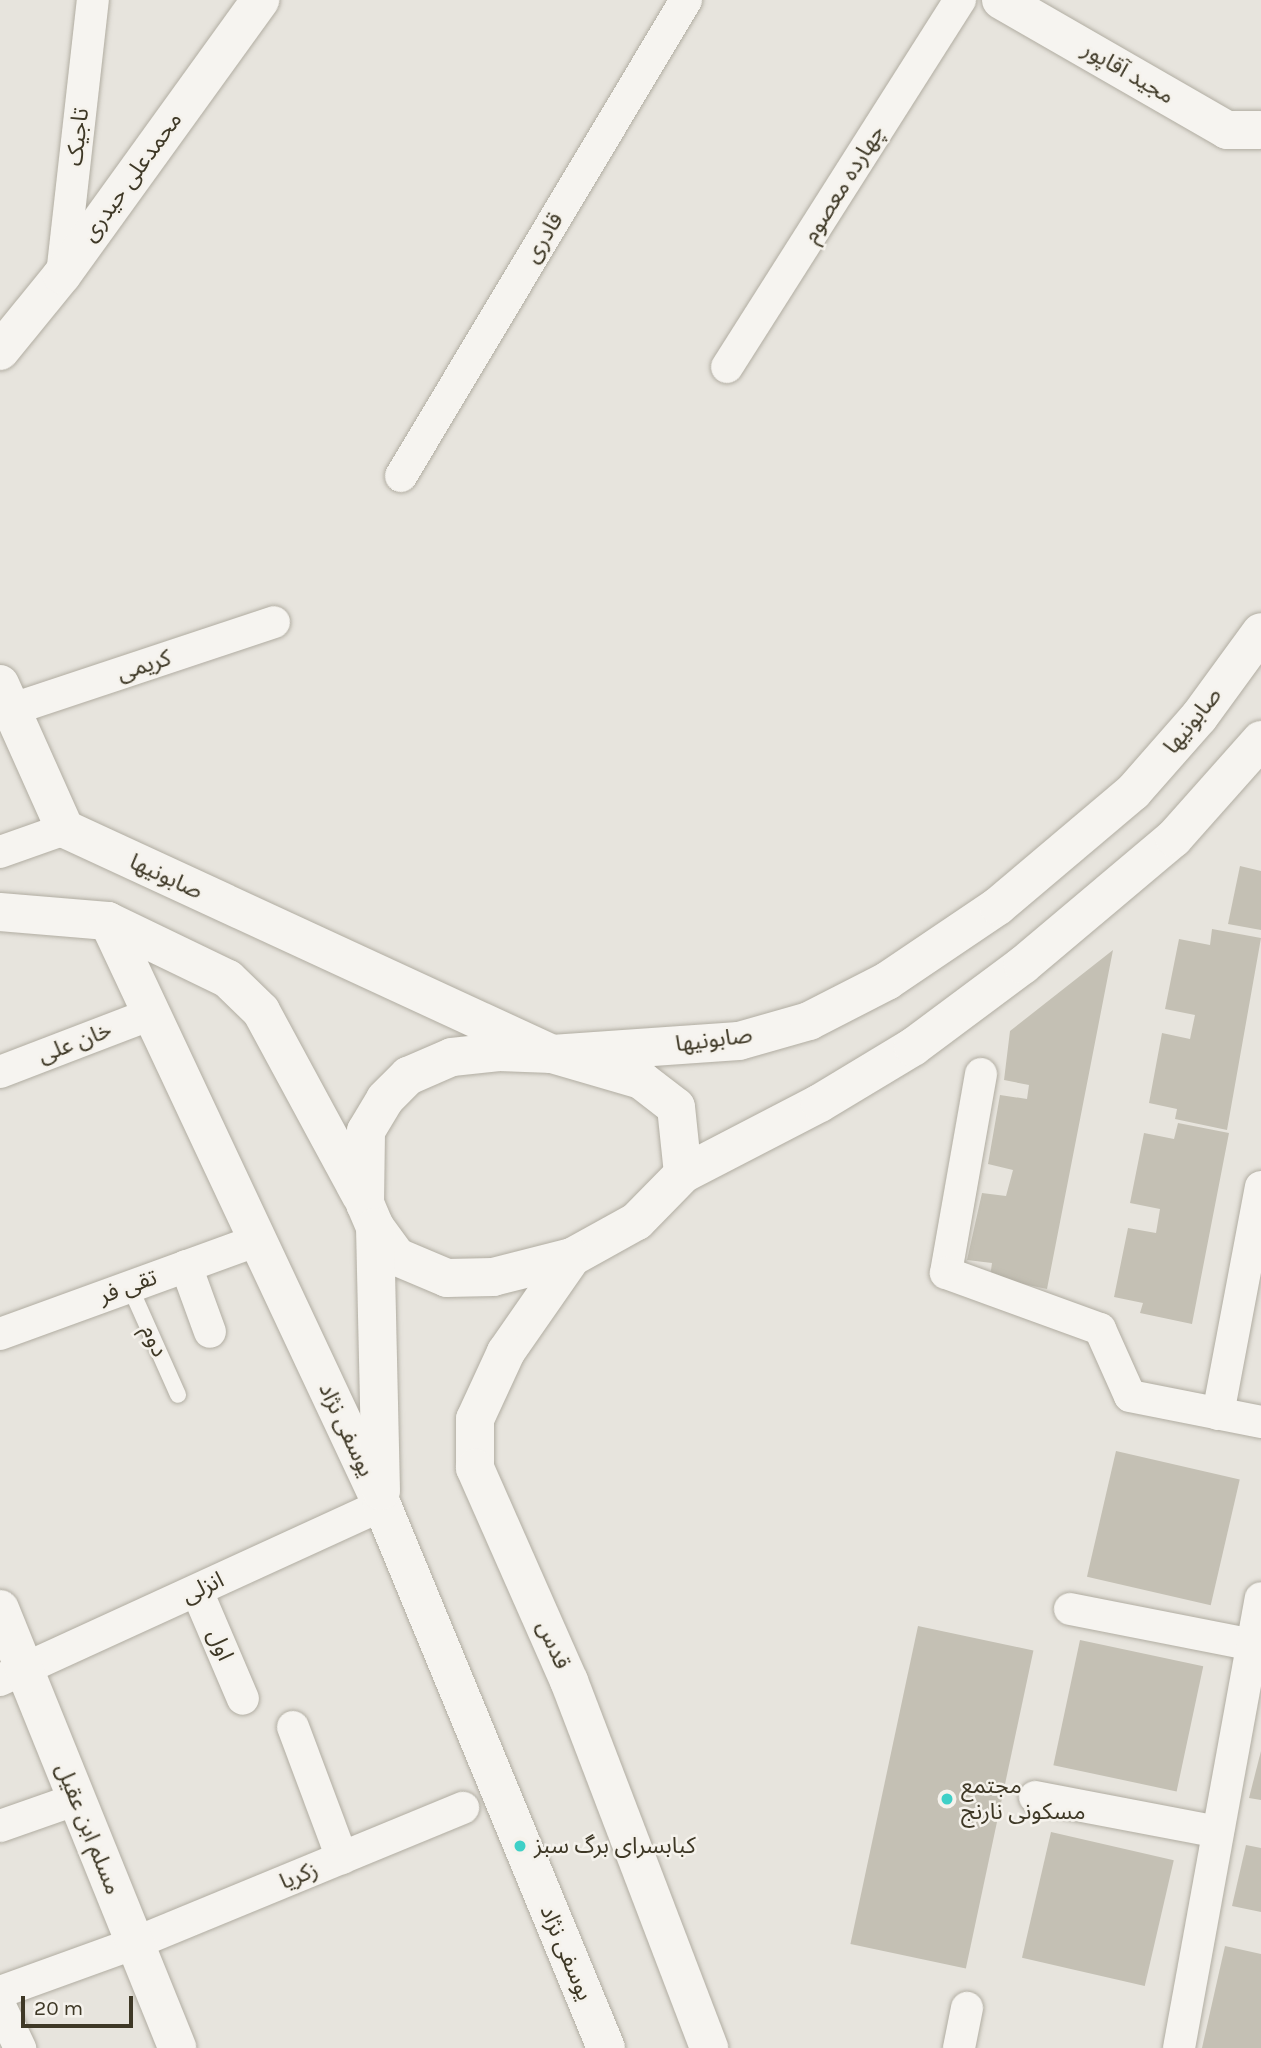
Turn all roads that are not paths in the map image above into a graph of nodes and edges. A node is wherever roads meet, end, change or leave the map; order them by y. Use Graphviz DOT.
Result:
graph roads {
  1 [pos="93,0"];
  2 [pos="260,0"];
  3 [pos="686,0"];
  4 [pos="960,0"];
  5 [pos="1001,0"];
  6 [pos="1260,130"];
  7 [pos="62,275"];
  8 [pos="0,351"];
  9 [pos="727,367"];
  10 [pos="401,476"];
  11 [pos="274,622"];
  12 [pos="1261,632"];
  13 [pos="6,696"];
  14 [pos="1261,740"];
  15 [pos="65,829"];
  16 [pos="0,852"];
  17 [pos="0,912"];
  18 [pos="108,921"];
  19 [pos="151,1014"];
  20 [pos="552,1055"];
  21 [pos="0,1072"];
  22 [pos="981,1074"];
  23 [pos="682,1174"];
  24 [pos="1261,1186"];
  25 [pos="370,1215"];
  26 [pos="256,1241"];
  27 [pos="572,1258"];
  28 [pos="186,1266"];
  29 [pos="130,1287"];
  30 [pos="210,1332"];
  31 [pos="0,1334"];
  32 [pos="178,1395"];
  33 [pos="1218,1414"];
  34 [pos="1261,1422"];
  35 [pos="382,1505"];
  36 [pos="197,1591"];
  37 [pos="1261,1598"];
  38 [pos="0,1609"];
  39 [pos="1070,1609"];
  40 [pos="1253,1645"];
  41 [pos="13,1676"];
  42 [pos="243,1699"];
  43 [pos="293,1727"];
  44 [pos="1035,1797"];
  45 [pos="76,1799"];
  46 [pos="463,1808"];
  47 [pos="0,1826"];
  48 [pos="1218,1832"];
  49 [pos="342,1858"];
  50 [pos="135,1943"];
  51 [pos="0,1992"];
  52 [pos="0,2006"];
  53 [pos="967,2008"];
  54 [pos="20,2048"];
  55 [pos="177,2048"];
  56 [pos="606,2048"];
  57 [pos="709,2048"];
  58 [pos="960,2048"];
  59 [pos="1179,2048"];
  1 -- 7 [label="street, تاجیک"];
  2 -- 7 [label="street, محمدعلی حیدری"];
  3 -- 10 [label="street, قادری"];
  4 -- 9 [label="street, چهارده معصوم"];
  5 -- 6 [label="street, مجید آقاپور"];
  7 -- 8 [label="street, محمدعلی حیدری"];
  11 -- 13 [label="street, کریمی"];
  12 -- 20 [label="street, صابونیها"];
  13 -- 15 [label="street"];
  14 -- 23 [label="street"];
  15 -- 16 [label="street"];
  15 -- 20 [label="street, صابونیها"];
  17 -- 18 [label="street"];
  18 -- 19 [label="street, یوسفی نژاد"];
  18 -- 25 [label="street"];
  19 -- 21 [label="street, خان علی"];
  19 -- 26 [label="street, یوسفی نژاد"];
  20 -- 23 [label="street"];
  20 -- 25 [label="street"];
  22 -- 33 [label="street"];
  23 -- 27 [label="street"];
  24 -- 33 [label="street"];
  25 -- 27 [label="street"];
  25 -- 35 [label="street"];
  26 -- 28 [label="street, تقی فر"];
  26 -- 35 [label="street, یوسفی نژاد"];
  27 -- 57 [label="street, قدس"];
  28 -- 29 [label="street, تقی فر"];
  28 -- 30 [label="street"];
  29 -- 31 [label="street, تقی فر"];
  29 -- 32 [label="lane, دوم"];
  33 -- 34 [label="street"];
  35 -- 36 [label="street, انزلی"];
  35 -- 56 [label="street, یوسفی نژاد"];
  36 -- 41 [label="street, انزلی"];
  36 -- 42 [label="street, اول"];
  37 -- 40 [label="street"];
  38 -- 41 [label="street, مسلم ابن عقیل"];
  39 -- 40 [label="street"];
  40 -- 48 [label="street"];
  41 -- 45 [label="street, مسلم ابن عقیل"];
  43 -- 49 [label="street"];
  44 -- 48 [label="street"];
  45 -- 47 [label="street"];
  45 -- 50 [label="street, مسلم ابن عقیل"];
  46 -- 49 [label="street, زکریا"];
  48 -- 59 [label="street"];
  49 -- 50 [label="street, زکریا"];
  50 -- 51 [label="street, زکریا"];
  50 -- 55 [label="street, مسلم ابن عقیل"];
  52 -- 54 [label="street"];
  53 -- 58 [label="street"];
}
